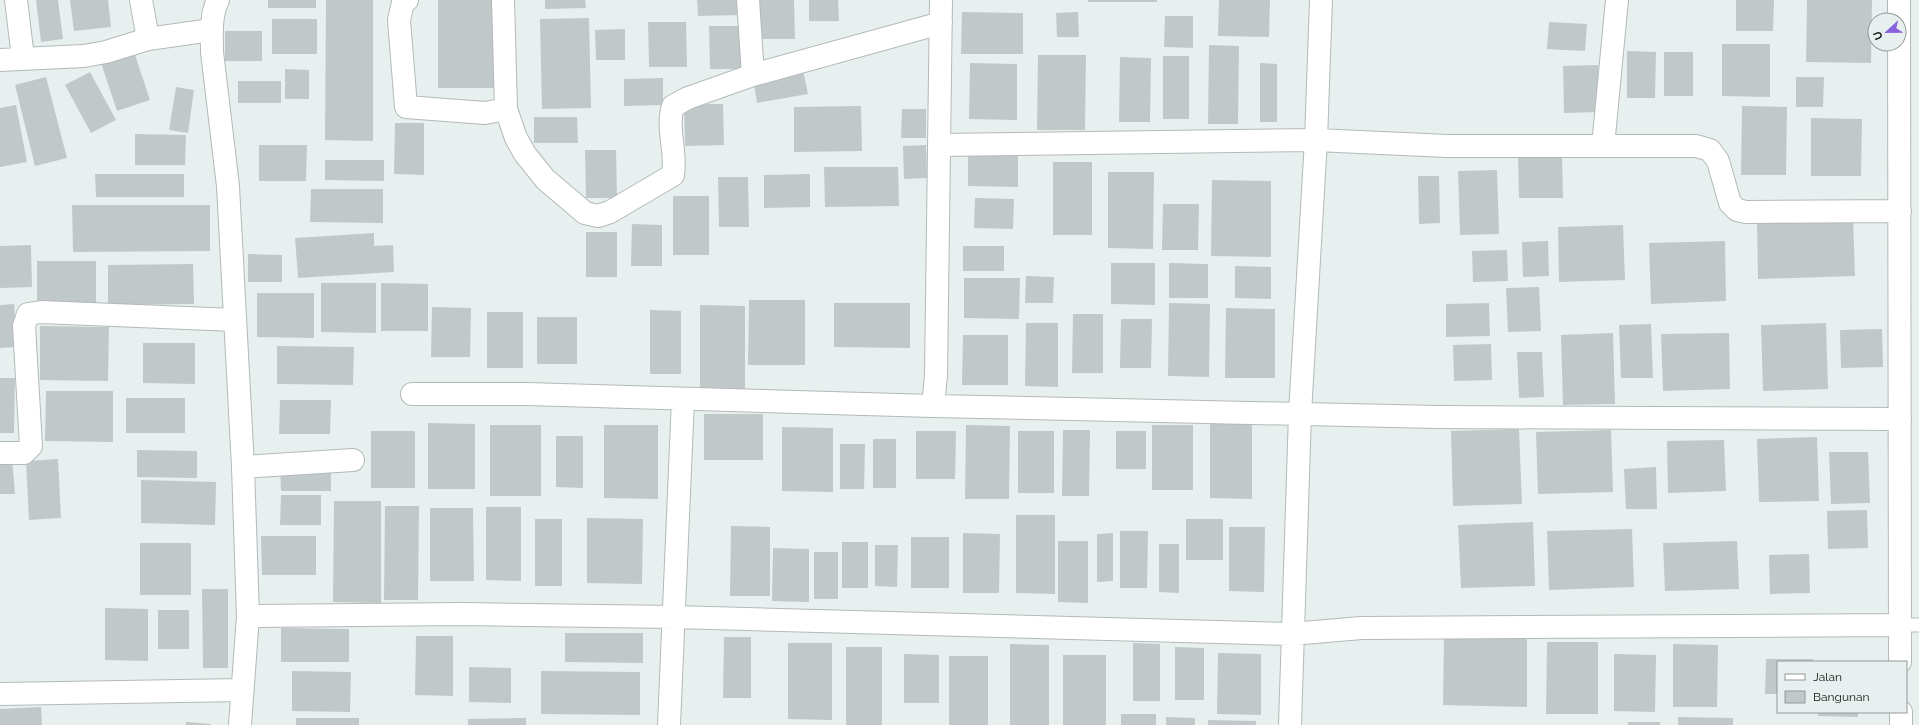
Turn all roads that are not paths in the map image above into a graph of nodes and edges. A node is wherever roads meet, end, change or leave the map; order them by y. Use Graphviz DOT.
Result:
graph roads {
  1 [pos="16,0"];
  2 [pos="141,0"];
  3 [pos="218,0"];
  4 [pos="407,0"];
  5 [pos="503,0"];
  6 [pos="748,0"];
  7 [pos="941,0"];
  8 [pos="1321,0"];
  9 [pos="1617,0"];
  10 [pos="1899,0"];
  11 [pos="941,23"];
  12 [pos="211,30"];
  13 [pos="148,39"];
  14 [pos="23,58"];
  15 [pos="0,60"];
  16 [pos="753,75"];
  17 [pos="506,109"];
  18 [pos="1316,140"];
  19 [pos="939,146"];
  20 [pos="1602,146"];
  21 [pos="1900,211"];
  22 [pos="235,320"];
  23 [pos="412,394"];
  24 [pos="683,398"];
  25 [pos="933,406"];
  26 [pos="1300,413"];
  27 [pos="1900,419"];
  28 [pos="0,453"];
  29 [pos="353,460"];
  30 [pos="243,466"];
  31 [pos="248,616"];
  32 [pos="675,617"];
  33 [pos="1910,625"];
  34 [pos="1292,634"];
  35 [pos="1900,661"];
  36 [pos="242,690"];
  37 [pos="0,694"];
  38 [pos="1900,713"];
  39 [pos="240,725"];
  40 [pos="669,725"];
  41 [pos="1290,725"];
  42 [pos="1901,725"];
  1 -- 14 [label="street"];
  2 -- 13 [label="street"];
  3 -- 12 [label="street"];
  4 -- 17 [label="street"];
  5 -- 17 [label="street"];
  6 -- 16 [label="street"];
  7 -- 11 [label="street"];
  8 -- 18 [label="street"];
  9 -- 20 [label="street"];
  10 -- 21 [label="street"];
  11 -- 16 [label="street"];
  11 -- 19 [label="street"];
  12 -- 13 [label="street"];
  12 -- 22 [label="street"];
  13 -- 14 [label="street"];
  14 -- 15 [label="street"];
  16 -- 17 [label="street"];
  18 -- 19 [label="street"];
  18 -- 20 [label="street"];
  18 -- 26 [label="street"];
  19 -- 25 [label="street"];
  20 -- 21 [label="street"];
  21 -- 27 [label="street"];
  22 -- 28 [label="street"];
  22 -- 30 [label="street"];
  23 -- 24 [label="street"];
  24 -- 25 [label="street"];
  24 -- 32 [label="street"];
  25 -- 26 [label="street"];
  26 -- 27 [label="street"];
  26 -- 34 [label="street"];
  27 -- 33 [label="street"];
  29 -- 30 [label="street"];
  30 -- 31 [label="street"];
  31 -- 32 [label="street"];
  31 -- 36 [label="street"];
  32 -- 34 [label="street"];
  32 -- 40 [label="street"];
  33 -- 34 [label="street"];
  33 -- 35 [label="street"];
  34 -- 41 [label="street"];
  36 -- 37 [label="street"];
  36 -- 39 [label="street"];
  38 -- 42 [label="street"];
}
